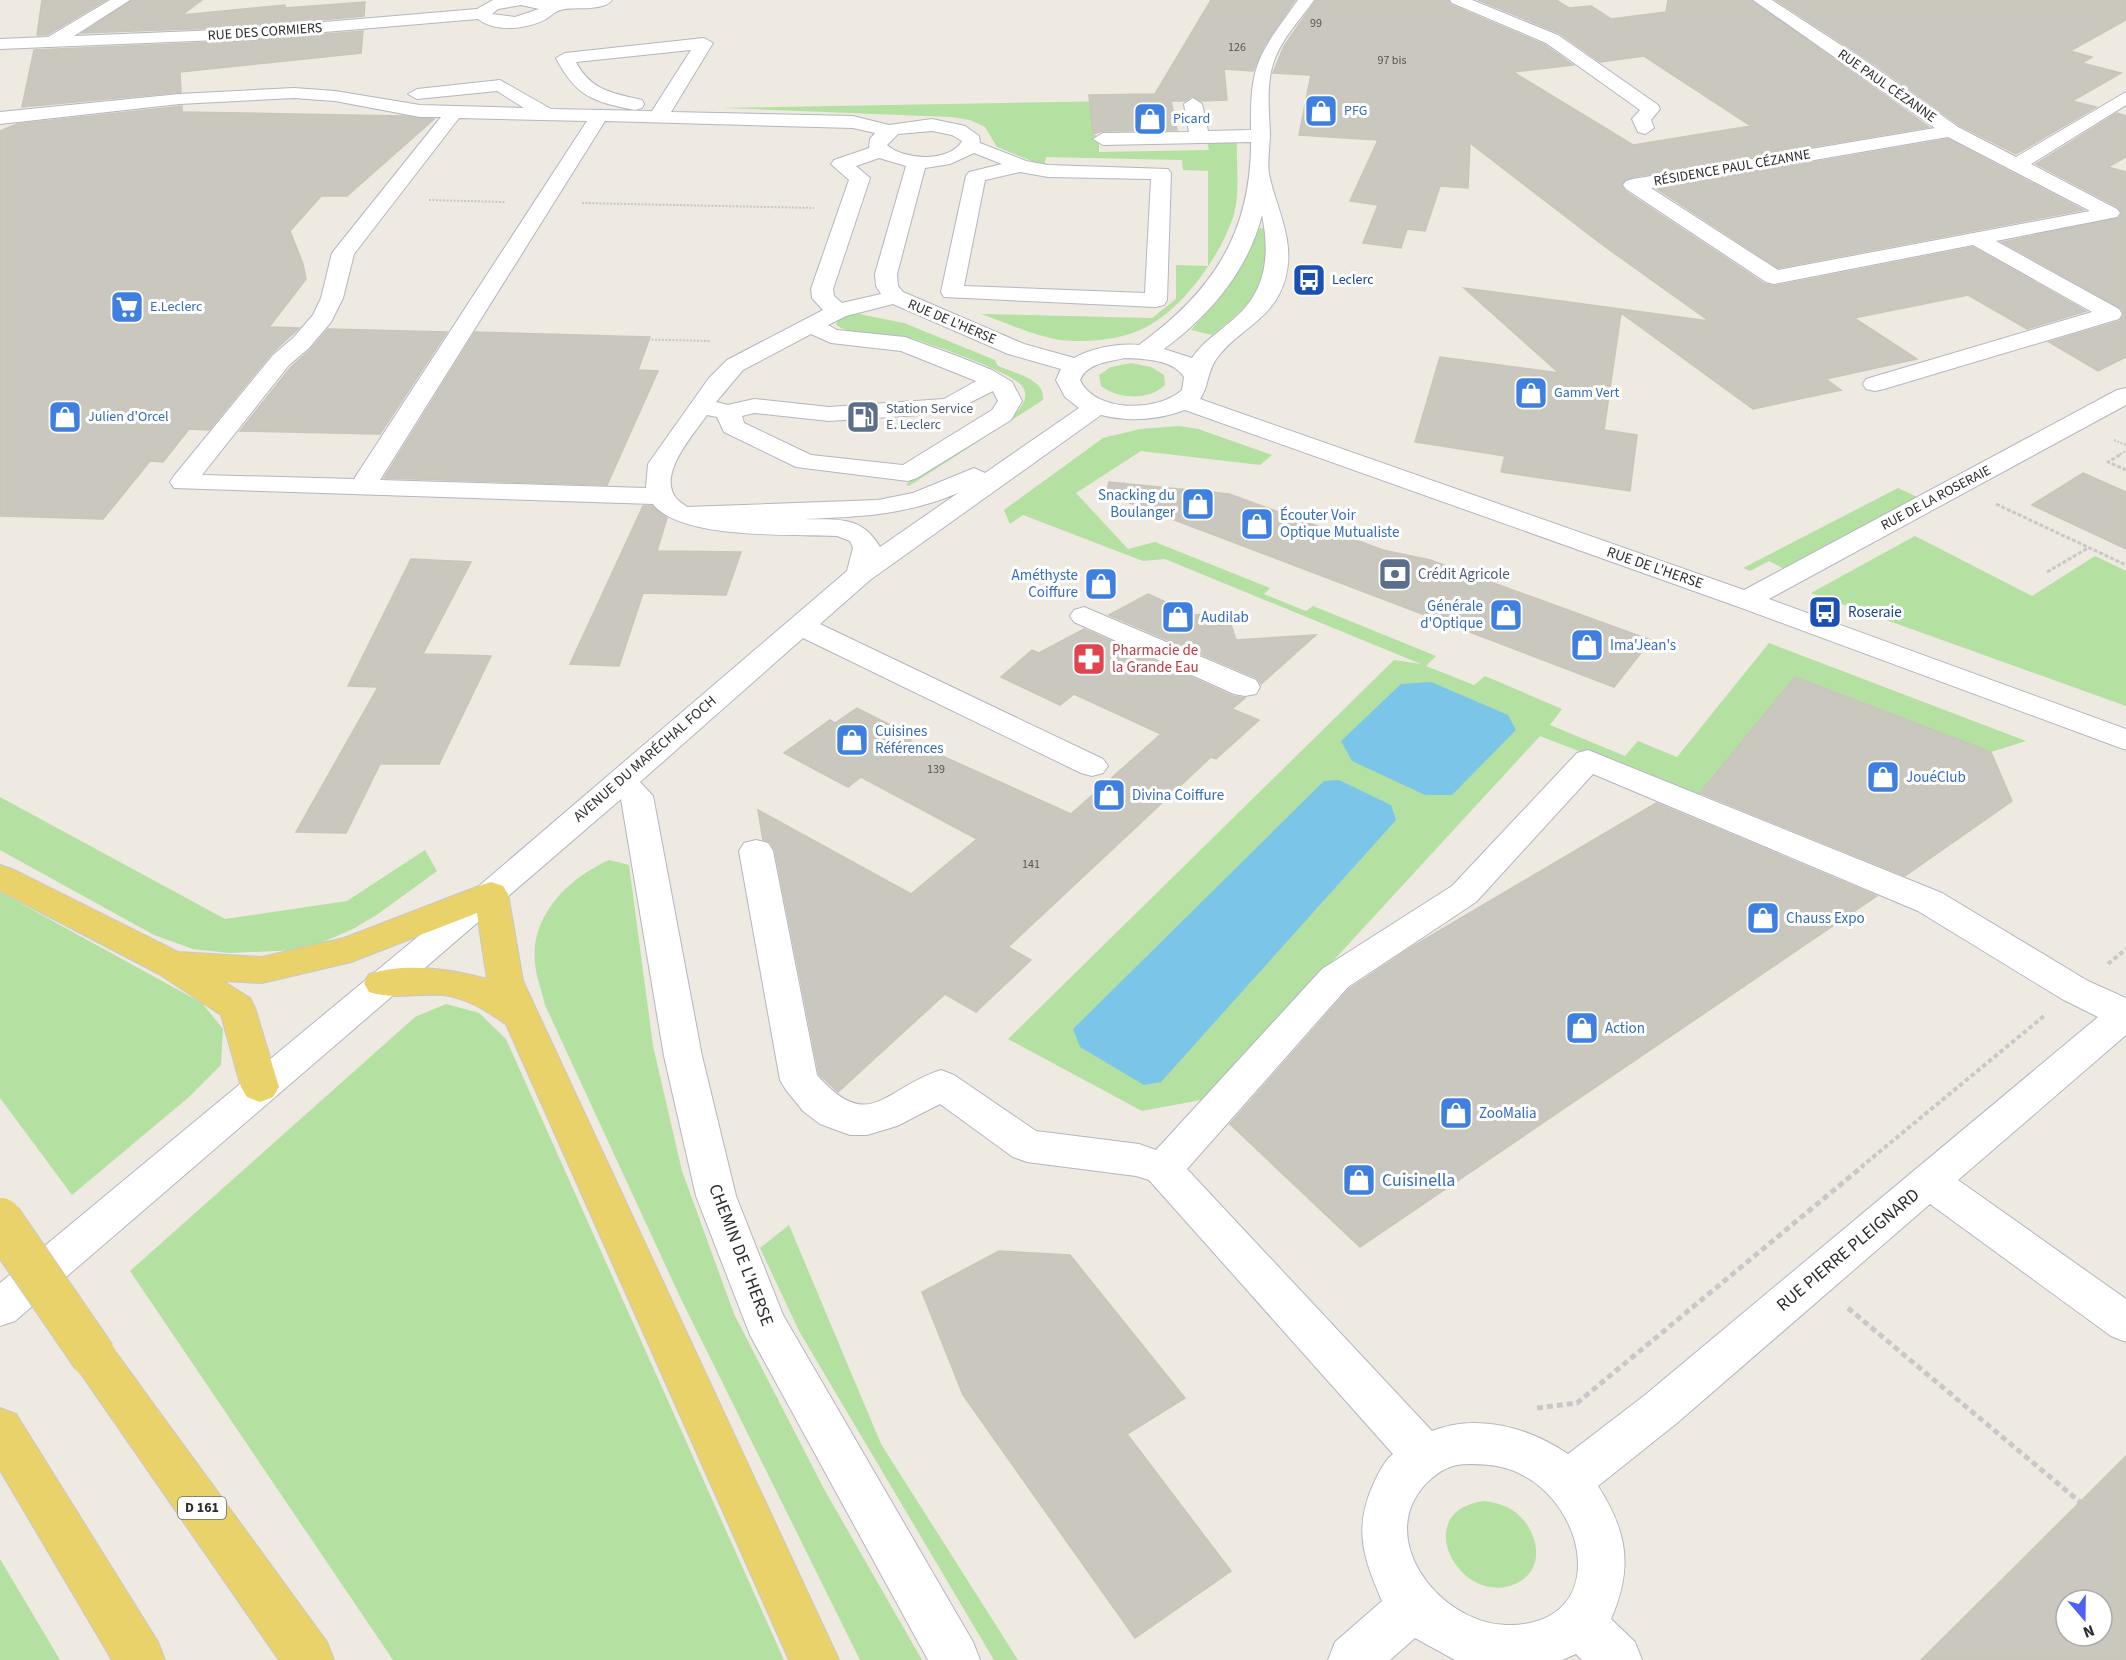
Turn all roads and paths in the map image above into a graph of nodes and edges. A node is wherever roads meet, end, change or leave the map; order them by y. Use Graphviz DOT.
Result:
graph roads {
  1 [pos="122,0"];
  2 [pos="510,0"];
  3 [pos="521,0"];
  4 [pos="604,0"];
  5 [pos="1306,0"];
  6 [pos="1761,0"];
  7 [pos="1465,3"];
  8 [pos="548,7"];
  9 [pos="482,14"];
  10 [pos="518,21"];
  11 [pos="525,40"];
  12 [pos="49,43"];
  13 [pos="0,44"];
  14 [pos="2126,97"];
  15 [pos="405,101"];
  16 [pos="1192,104"];
  17 [pos="662,111"];
  18 [pos="453,112"];
  19 [pos="547,114"];
  20 [pos="600,116"];
  21 [pos="0,118"];
  22 [pos="1645,128"];
  23 [pos="1951,131"];
  24 [pos="890,132"];
  25 [pos="1260,136"];
  26 [pos="1200,137"];
  27 [pos="1103,139"];
  28 [pos="970,146"];
  29 [pos="880,151"];
  30 [pos="917,162"];
  31 [pos="2016,165"];
  32 [pos="1020,166"];
  33 [pos="1260,171"];
  34 [pos="387,199"];
  35 [pos="544,203"];
  36 [pos="2118,213"];
  37 [pos="849,215"];
  38 [pos="1977,239"];
  39 [pos="895,297"];
  40 [pos="838,311"];
  41 [pos="811,325"];
  42 [pos="311,331"];
  43 [pos="459,334"];
  44 [pos="768,346"];
  45 [pos="1146,351"];
  46 [pos="1075,366"];
  47 [pos="993,381"];
  48 [pos="1875,384"];
  49 [pos="1189,390"];
  50 [pos="2126,395"];
  51 [pos="701,406"];
  52 [pos="1096,407"];
  53 [pos="728,412"];
  54 [pos="2120,442"];
  55 [pos="2126,445"];
  56 [pos="1039,447"];
  57 [pos="2126,451"];
  58 [pos="2126,470"];
  59 [pos="1958,486"];
  60 [pos="362,487"];
  61 [pos="661,496"];
  62 [pos="686,515"];
  63 [pos="2089,548"];
  64 [pos="2126,565"];
  65 [pos="2047,572"];
  66 [pos="860,574"];
  67 [pos="1746,600"];
  68 [pos="1084,616"];
  69 [pos="799,624"];
  70 [pos="1245,687"];
  71 [pos="2126,740"];
  72 [pos="1092,766"];
  73 [pos="619,781"];
  74 [pos="756,851"];
  75 [pos="0,876"];
  76 [pos="491,894"];
  77 [pos="2126,949"];
  78 [pos="172,965"];
  79 [pos="382,983"];
  80 [pos="2075,990"];
  81 [pos="2126,1014"];
  82 [pos="520,1015"];
  83 [pos="260,1087"];
  84 [pos="1163,1169"];
  85 [pos="1929,1181"];
  86 [pos="0,1220"];
  87 [pos="1776,1240"];
  88 [pos="1819,1275"];
  89 [pos="0,1308"];
  90 [pos="2126,1323"];
  91 [pos="1529,1409"];
  92 [pos="4,1436"];
  93 [pos="1424,1455"];
  94 [pos="1568,1482"];
  95 [pos="2080,1502"];
  96 [pos="1414,1605"];
  97 [pos="1580,1623"];
  98 [pos="140,1660"];
  99 [pos="309,1660"];
  100 [pos="814,1660"];
  101 [pos="955,1660"];
  102 [pos="1353,1660"];
  103 [pos="1617,1660"];
  1 -- 12 [label="street, RUE DES CORMIERS"];
  2 -- 3 [label="street"];
  2 -- 9 [label="street"];
  3 -- 8 [label="street"];
  4 -- 8 [label="street"];
  5 -- 25 [label="street"];
  6 -- 23 [label="street, RUE PAUL CÉZANNE"];
  7 -- 22 [label="street"];
  8 -- 10 [label="street"];
  9 -- 10 [label="street"];
  9 -- 12 [label="street, RUE DES CORMIERS"];
  10 -- 11 [label="street"];
  12 -- 13 [label="street, RUE DES CORMIERS"];
  14 -- 31 [label="street"];
  15 -- 18 [label="street"];
  15 -- 19 [label="street"];
  15 -- 21 [label="street"];
  16 -- 26 [label="street"];
  17 -- 17 [label="street"];
  17 -- 20 [label="street"];
  17 -- 24 [label="street"];
  18 -- 19 [label="street"];
  18 -- 34 [label="street"];
  19 -- 20 [label="street"];
  20 -- 35 [label="street"];
  23 -- 31 [label="street, RUE PAUL CÉZANNE"];
  23 -- 38 [label="street, RÉSIDENCE PAUL CÉZANNE"];
  24 -- 28 [label="street"];
  24 -- 29 [label="street"];
  25 -- 26 [label="street"];
  25 -- 33 [label="street"];
  26 -- 27 [label="street"];
  28 -- 30 [label="street"];
  28 -- 32 [label="street"];
  29 -- 30 [label="street"];
  29 -- 37 [label="street"];
  30 -- 39 [label="street, RUE DE L'HERSE"];
  31 -- 36 [label="street, RÉSIDENCE PAUL CÉZANNE"];
  32 -- 32 [label="street"];
  33 -- 45 [label="street"];
  33 -- 49 [label="street"];
  34 -- 35 [label="path"];
  34 -- 42 [label="street"];
  35 -- 37 [label="path"];
  35 -- 43 [label="street"];
  36 -- 38 [label="street, RÉSIDENCE PAUL CÉZANNE"];
  37 -- 40 [label="street"];
  38 -- 48 [label="street"];
  39 -- 40 [label="street"];
  39 -- 46 [label="street, RUE DE L'HERSE"];
  40 -- 41 [label="street"];
  41 -- 44 [label="street"];
  41 -- 47 [label="street"];
  42 -- 43 [label="path"];
  42 -- 60 [label="street"];
  43 -- 44 [label="path"];
  43 -- 60 [label="street"];
  44 -- 51 [label="street"];
  45 -- 46 [label="street"];
  45 -- 49 [label="street"];
  46 -- 52 [label="street"];
  47 -- 53 [label="street"];
  47 -- 53 [label="street"];
  49 -- 52 [label="street"];
  49 -- 67 [label="street, RUE DE L'HERSE"];
  50 -- 59 [label="street, RUE DE LA ROSERAIE"];
  51 -- 53 [label="street"];
  51 -- 61 [label="street"];
  52 -- 56 [label="street, AVENUE DU MARÉCHAL FOCH"];
  54 -- 55 [label="path"];
  56 -- 62 [label="street"];
  56 -- 66 [label="street, AVENUE DU MARÉCHAL FOCH"];
  57 -- 58 [label="path"];
  59 -- 63 [label="path"];
  59 -- 67 [label="street, RUE DE LA ROSERAIE"];
  60 -- 61 [label="street"];
  61 -- 62 [label="street"];
  62 -- 66 [label="street"];
  63 -- 64 [label="path"];
  63 -- 65 [label="path"];
  66 -- 69 [label="street, AVENUE DU MARÉCHAL FOCH"];
  67 -- 71 [label="street, RUE DE L'HERSE"];
  68 -- 70 [label="street"];
  69 -- 72 [label="street"];
  69 -- 73 [label="street, AVENUE DU MARÉCHAL FOCH"];
  73 -- 76 [label="street, AVENUE DU MARÉCHAL FOCH"];
  73 -- 101 [label="street, CHEMIN DE L'HERSE"];
  74 -- 84 [label="street"];
  75 -- 78 [label="main road"];
  76 -- 78 [label="main road"];
  76 -- 79 [label="street, AVENUE DU MARÉCHAL FOCH"];
  76 -- 82 [label="main road"];
  77 -- 80 [label="path"];
  78 -- 83 [label="main road"];
  79 -- 82 [label="main road"];
  79 -- 83 [label="street, AVENUE DU MARÉCHAL FOCH"];
  80 -- 81 [label="street"];
  80 -- 84 [label="street"];
  80 -- 87 [label="path"];
  81 -- 85 [label="street, RUE PIERRE PLEIGNARD"];
  82 -- 100 [label="main road"];
  83 -- 89 [label="street, AVENUE DU MARÉCHAL FOCH"];
  84 -- 93 [label="street"];
  85 -- 88 [label="street, RUE PIERRE PLEIGNARD"];
  85 -- 90 [label="street"];
  86 -- 99 [label="main road, D 161, bridge"];
  87 -- 88 [label="path"];
  87 -- 91 [label="path"];
  88 -- 94 [label="street, RUE PIERRE PLEIGNARD"];
  88 -- 95 [label="path"];
  92 -- 98 [label="main road"];
  93 -- 94 [label="street"];
  93 -- 96 [label="street"];
  94 -- 97 [label="street"];
  96 -- 97 [label="street"];
  96 -- 102 [label="street"];
  97 -- 103 [label="street"];
}
